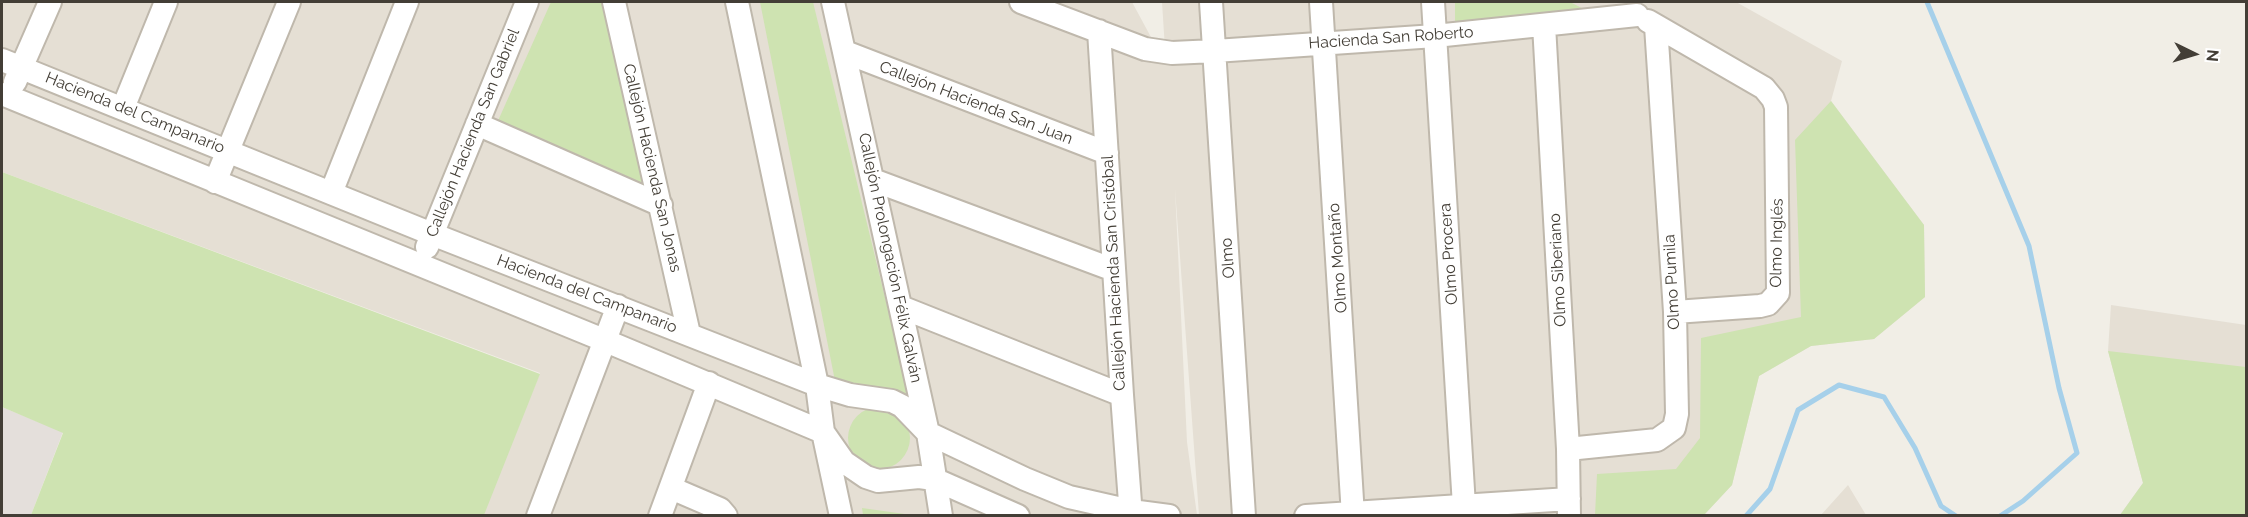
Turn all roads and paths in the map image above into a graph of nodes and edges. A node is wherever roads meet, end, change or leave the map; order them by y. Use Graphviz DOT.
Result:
graph roads {
  1 [pos="50,2"];
  2 [pos="166,2"];
  3 [pos="289,2"];
  4 [pos="407,2"];
  5 [pos="527,2"];
  6 [pos="614,2"];
  7 [pos="736,2"];
  8 [pos="833,2"];
  9 [pos="1021,2"];
  10 [pos="1211,2"];
  11 [pos="1321,2"];
  12 [pos="1433,2"];
  13 [pos="1613,2"];
  14 [pos="1647,20"];
  15 [pos="1544,25"];
  16 [pos="1099,31"];
  17 [pos="1435,36"];
  18 [pos="1324,43"];
  19 [pos="1215,51"];
  20 [pos="845,52"];
  21 [pos="11,64"];
  22 [pos="5,96"];
  23 [pos="123,108"];
  24 [pos="477,124"];
  25 [pos="229,150"];
  26 [pos="1107,153"];
  27 [pos="873,180"];
  28 [pos="215,182"];
  29 [pos="331,193"];
  30 [pos="661,205"];
  31 [pos="432,234"];
  32 [pos="419,264"];
  33 [pos="1114,270"];
  34 [pos="618,306"];
  35 [pos="901,307"];
  36 [pos="1675,312"];
  37 [pos="689,334"];
  38 [pos="606,341"];
  39 [pos="709,383"];
  40 [pos="817,385"];
  41 [pos="1122,395"];
  42 [pos="823,432"];
  43 [pos="928,433"];
  44 [pos="1568,449"];
  45 [pos="934,479"];
  46 [pos="671,488"];
  47 [pos="1464,506"];
  48 [pos="1569,507"];
  49 [pos="1131,513"];
  50 [pos="1353,514"];
  51 [pos="538,516"];
  52 [pos="660,516"];
  53 [pos="726,516"];
  54 [pos="841,516"];
  55 [pos="941,516"];
  56 [pos="1018,516"];
  57 [pos="1169,516"];
  58 [pos="1244,516"];
  59 [pos="1306,516"];
  1 -- 21 [label="street"];
  2 -- 23 [label="street"];
  3 -- 25 [label="street"];
  4 -- 29 [label="street"];
  5 -- 24 [label="street, Callejón Hacienda San Gabriel"];
  6 -- 30 [label="street, Callejón Hacienda San Jonas"];
  7 -- 40 [label="street"];
  8 -- 20 [label="street, Callejón Prolongación Félix Galván"];
  9 -- 16 [label="street, Hacienda San Roberto"];
  10 -- 19 [label="street, Olmo"];
  11 -- 18 [label="street, Olmo Montaño"];
  12 -- 17 [label="street, Olmo Procera"];
  13 -- 14 [label="street"];
  14 -- 15 [label="street, Hacienda San Roberto"];
  14 -- 36 [label="street, Olmo Pumila"];
  14 -- 36 [label="street, Olmo Inglés"];
  15 -- 17 [label="street, Hacienda San Roberto"];
  15 -- 44 [label="street, Olmo Siberiano"];
  16 -- 19 [label="street, Hacienda San Roberto"];
  16 -- 26 [label="street, Callejón Hacienda San Cristóbal"];
  17 -- 18 [label="street, Hacienda San Roberto"];
  17 -- 47 [label="street, Olmo Procera"];
  18 -- 19 [label="street, Hacienda San Roberto"];
  18 -- 50 [label="street, Olmo Montaño"];
  19 -- 58 [label="street, Olmo"];
  20 -- 26 [label="street, Callejón Hacienda San Juan"];
  20 -- 27 [label="street, Callejón Prolongación Félix Galván"];
  21 -- 22 [label="street"];
  21 -- 23 [label="street, Hacienda del Campanario"];
  22 -- 28 [label="street, Hacienda del Campanario"];
  23 -- 25 [label="street, Hacienda del Campanario"];
  24 -- 30 [label="street"];
  24 -- 31 [label="street, Callejón Hacienda San Gabriel"];
  25 -- 28 [label="street"];
  25 -- 29 [label="street, Hacienda del Campanario"];
  26 -- 33 [label="street, Callejón Hacienda San Cristóbal"];
  27 -- 33 [label="street"];
  27 -- 35 [label="street, Callejón Prolongación Félix Galván"];
  28 -- 32 [label="street, Hacienda del Campanario"];
  29 -- 31 [label="street, Hacienda del Campanario"];
  30 -- 37 [label="street, Callejón Hacienda San Jonas"];
  31 -- 32 [label="street, Callejón Hacienda San Gabriel"];
  31 -- 34 [label="street, Hacienda del Campanario"];
  32 -- 38 [label="street, Hacienda del Campanario"];
  33 -- 41 [label="street, Callejón Hacienda San Cristóbal"];
  34 -- 37 [label="street, Hacienda del Campanario"];
  34 -- 38 [label="street"];
  35 -- 41 [label="street"];
  35 -- 43 [label="street, Callejón Prolongación Félix Galván"];
  36 -- 44 [label="street, Olmo Pumila"];
  37 -- 40 [label="street, Hacienda del Campanario"];
  38 -- 39 [label="street, Hacienda del Campanario"];
  38 -- 51 [label="street"];
  39 -- 42 [label="street, Hacienda del Campanario"];
  39 -- 46 [label="street"];
  40 -- 42 [label="street"];
  40 -- 43 [label="street, Hacienda del Campanario"];
  41 -- 49 [label="street, Callejón Hacienda San Cristóbal"];
  42 -- 45 [label="street"];
  42 -- 54 [label="street"];
  43 -- 45 [label="street, Callejón Prolongación Félix Galván"];
  43 -- 49 [label="street, Hacienda del Campanario"];
  44 -- 48 [label="street, Olmo Siberiano"];
  45 -- 55 [label="street, Callejón Prolongación Félix Galván"];
  45 -- 56 [label="street"];
  46 -- 52 [label="street"];
  46 -- 53 [label="street"];
  47 -- 48 [label="street"];
  47 -- 50 [label="street"];
  49 -- 57 [label="street, Hacienda del Campanario"];
  50 -- 59 [label="street"];
}
